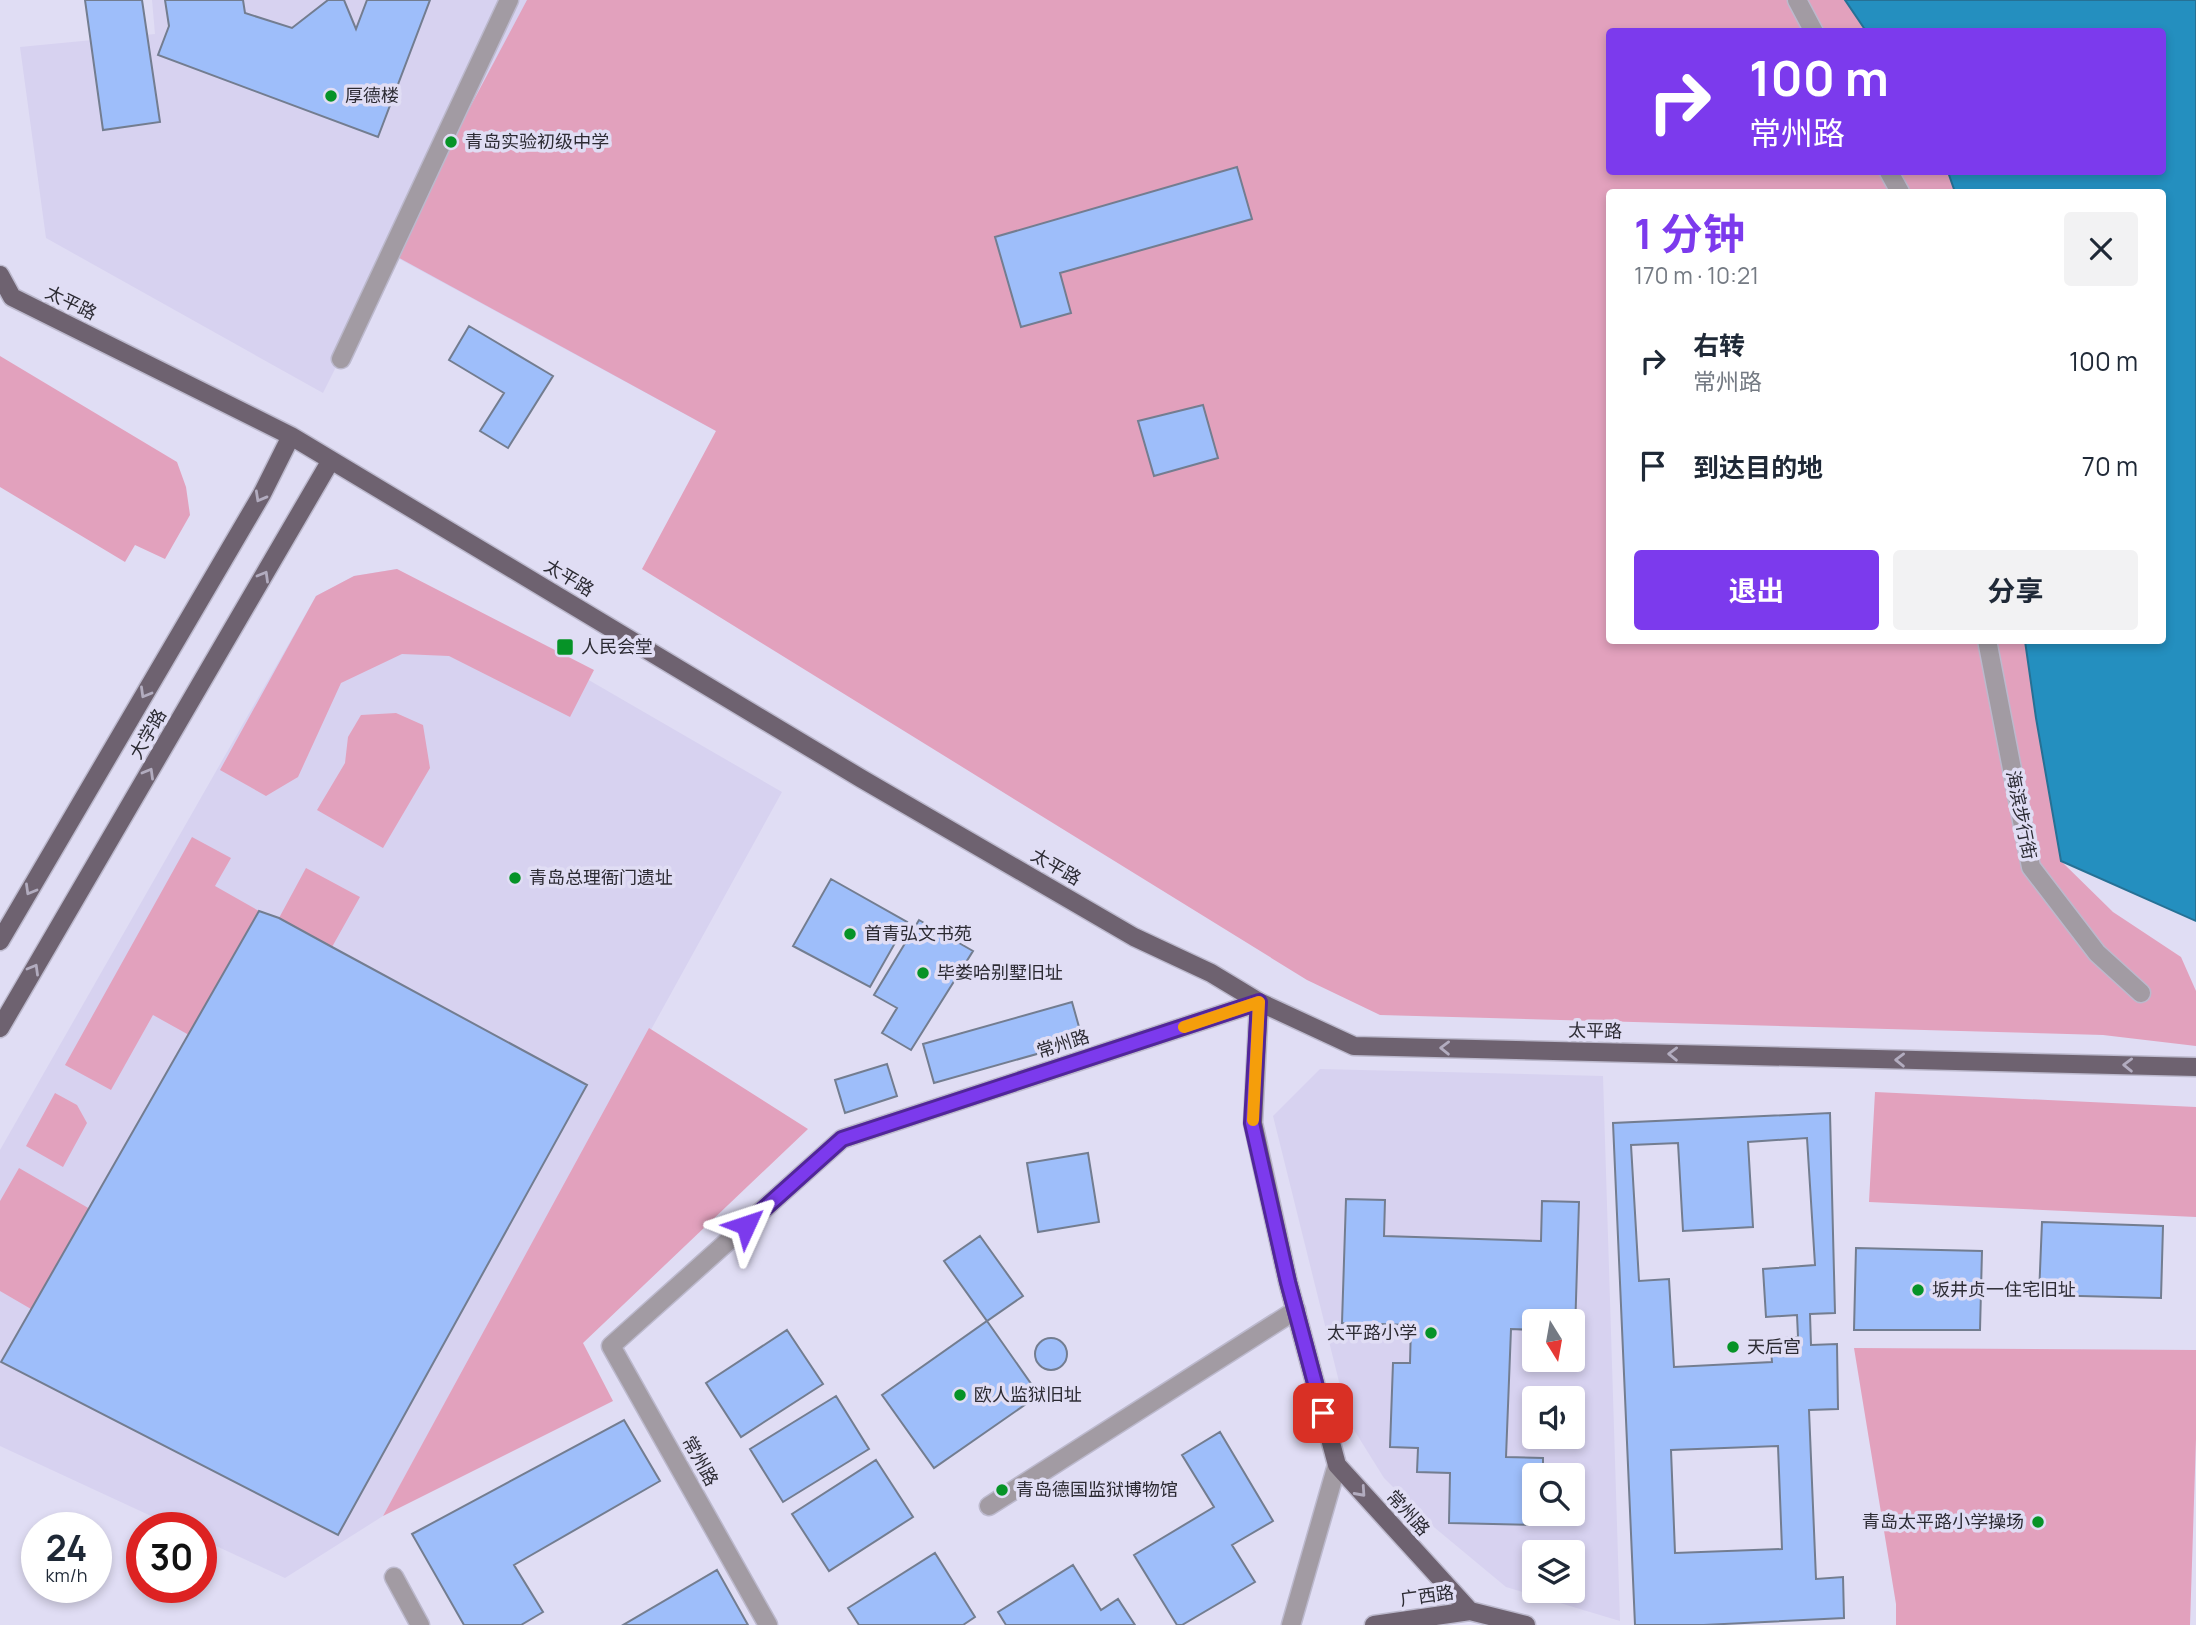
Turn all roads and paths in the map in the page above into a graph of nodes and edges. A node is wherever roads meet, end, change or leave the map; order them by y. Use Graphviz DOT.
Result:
graph roads {
  1 [pos="509,0"];
  2 [pos="1797,0"];
  3 [pos="1812,28"];
  4 [pos="0,275"];
  5 [pos="4,292"];
  6 [pos="341,359"];
  7 [pos="291,436"];
  8 [pos="331,460"];
  9 [pos="1988,644"];
  10 [pos="0,941"];
  11 [pos="2141,993"];
  12 [pos="1259,1002"];
  13 [pos="0,1028"];
  14 [pos="2196,1067"];
  15 [pos="1296,1310"];
  16 [pos="1337,1465"];
  17 [pos="989,1506"];
  18 [pos="394,1577"];
  19 [pos="1469,1611"];
  20 [pos="1384,1624"];
  21 [pos="420,1625"];
  22 [pos="768,1625"];
  23 [pos="1291,1625"];
  24 [pos="1526,1625"];
  1 -- 6 [label="street"];
  2 -- 3 [label="street"];
  4 -- 5 [label="main road"];
  5 -- 7 [label="main road, 太平路"];
  7 -- 8 [label="main road, 太平路"];
  7 -- 10 [label="main road, 大学路, one-way"];
  8 -- 12 [label="main road, 太平路"];
  13 -- 8 [label="main road, 大学路, one-way"];
  9 -- 11 [label="street, 海滨步行街"];
  14 -- 12 [label="main road, 太平路, one-way"];
  12 -- 15 [label="main road, 常州路"];
  12 -- 22 [label="street, 常州路"];
  15 -- 16 [label="main road, 常州路"];
  15 -- 17 [label="street"];
  16 -- 19 [label="main road, 常州路, one-way"];
  16 -- 23 [label="street"];
  18 -- 21 [label="street"];
  19 -- 20 [label="main road, 广西路"];
  19 -- 24 [label="main road, 广西路"];
}
